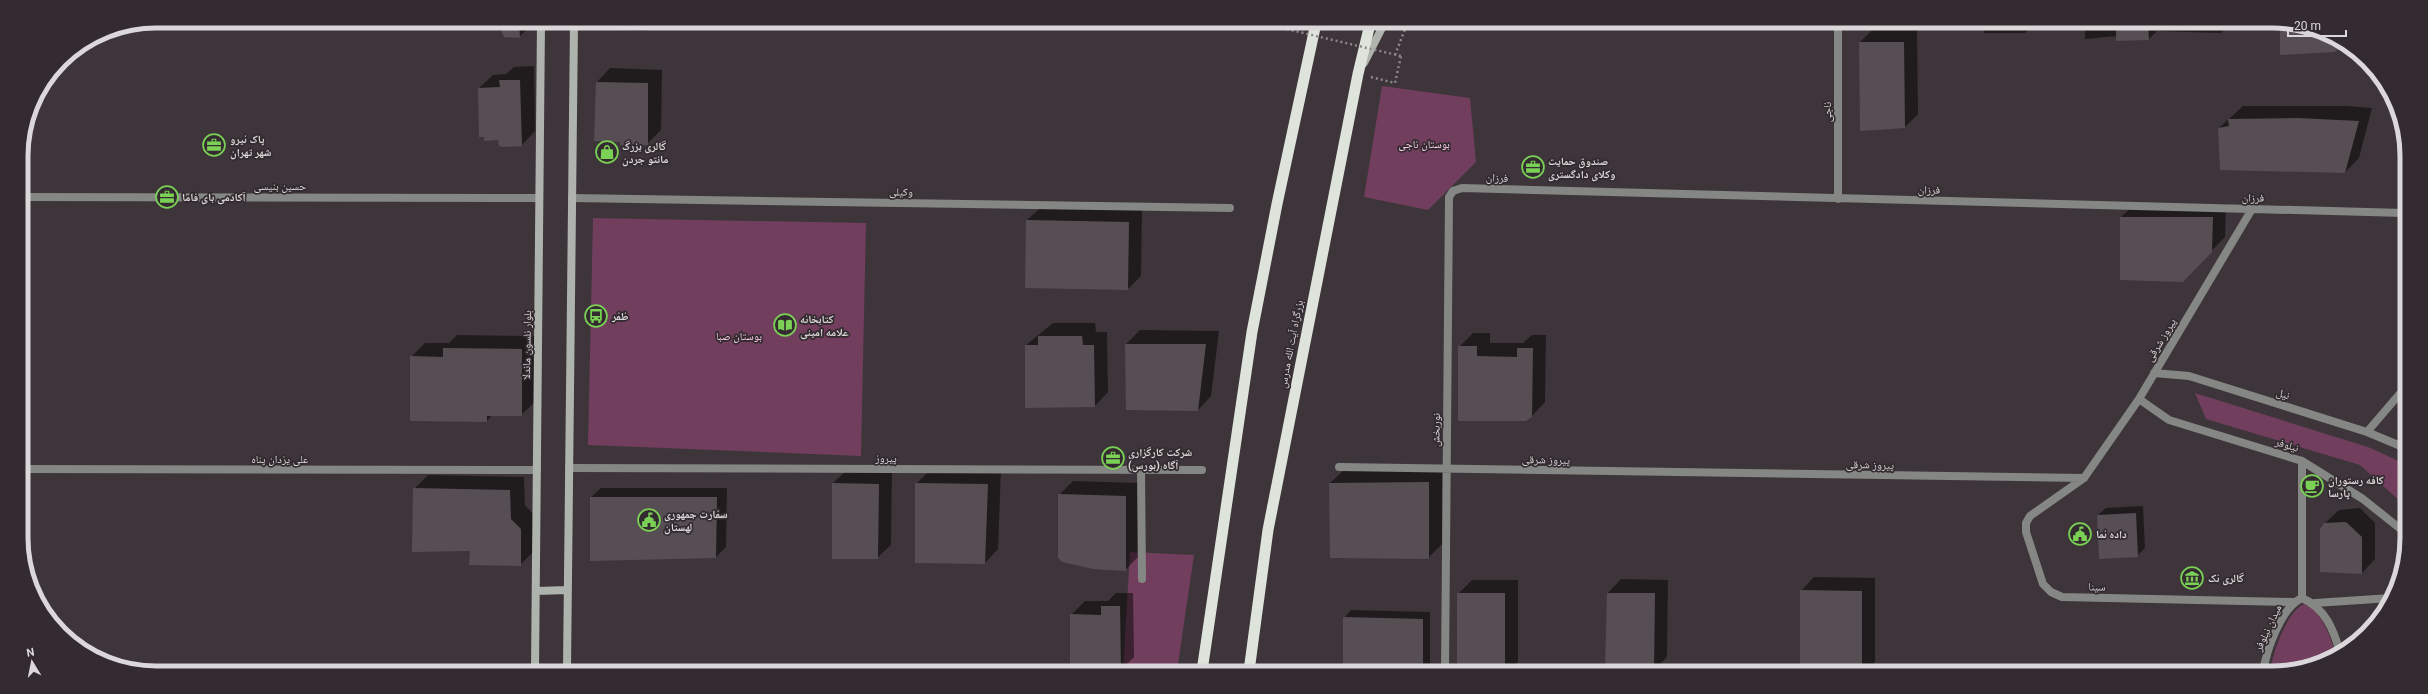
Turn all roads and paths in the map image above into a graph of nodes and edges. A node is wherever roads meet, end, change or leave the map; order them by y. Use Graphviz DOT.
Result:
graph roads {
  1 [pos="541,28"];
  2 [pos="574,28"];
  3 [pos="1282,28"];
  4 [pos="1315,28"];
  5 [pos="1369,28"];
  6 [pos="1382,28"];
  7 [pos="1405,28"];
  8 [pos="1838,28"];
  9 [pos="1395,55"];
  10 [pos="1358,74"];
  11 [pos="1453,191"];
  12 [pos="28,197"];
  13 [pos="539,198"];
  14 [pos="572,198"];
  15 [pos="1838,199"];
  16 [pos="1230,208"];
  17 [pos="2252,209"];
  18 [pos="2400,213"];
  19 [pos="2154,373"];
  20 [pos="2400,394"];
  21 [pos="2139,399"];
  22 [pos="2367,432"];
  23 [pos="2400,446"];
  24 [pos="2302,461"];
  25 [pos="1339,467"];
  26 [pos="569,468"];
  27 [pos="28,469"];
  28 [pos="537,470"];
  29 [pos="1141,470"];
  30 [pos="1202,470"];
  31 [pos="1446,470"];
  32 [pos="2084,478"];
  33 [pos="2400,529"];
  34 [pos="1142,579"];
  35 [pos="568,590"];
  36 [pos="536,591"];
  37 [pos="2302,598"];
  38 [pos="2385,598"];
  39 [pos="2293,602"];
  40 [pos="2314,603"];
  41 [pos="2338,648"];
  42 [pos="535,666"];
  43 [pos="567,666"];
  44 [pos="1203,666"];
  45 [pos="1250,666"];
  46 [pos="1445,666"];
  47 [pos="2264,666"];
  1 -- 13 [label="main road, بلوار نلسون ماندلا"];
  2 -- 14 [label="main road"];
  3 -- 9 [label="path, bridge"];
  4 -- 44 [label="highway"];
  5 -- 10 [label="highway, بزرگراه آیت الله مدرس"];
  6 -- 10 [label="main road"];
  7 -- 9 [label="path"];
  8 -- 15 [label="street, ناجی"];
  9 -- 10 [label="path, bridge"];
  10 -- 45 [label="highway, بزرگراه آیت الله مدرس"];
  11 -- 15 [label="street, فرزان"];
  11 -- 31 [label="street, نوربخش"];
  12 -- 13 [label="street, حسین بنیسی"];
  13 -- 28 [label="main road, بلوار نلسون ماندلا"];
  14 -- 16 [label="street, وكيلی"];
  14 -- 26 [label="main road"];
  15 -- 17 [label="street, فرزان"];
  17 -- 18 [label="street, فرزان"];
  17 -- 19 [label="street, پیروز شرقی"];
  19 -- 21 [label="street, پیروز شرقی"];
  19 -- 22 [label="street, نیل"];
  20 -- 22 [label="street"];
  21 -- 24 [label="street, نیلوفر"];
  21 -- 32 [label="street, پیروز شرقی"];
  22 -- 23 [label="street, نیل"];
  24 -- 33 [label="street"];
  24 -- 37 [label="street, نیلوفر"];
  25 -- 31 [label="street, پیروز شرقی"];
  26 -- 29 [label="street, پیروز"];
  26 -- 35 [label="main road"];
  27 -- 28 [label="street, علی یزدان پناه"];
  28 -- 36 [label="main road, بلوار نلسون ماندلا"];
  29 -- 30 [label="street, پیروز"];
  29 -- 34 [label="street"];
  31 -- 32 [label="street, پیروز شرقی"];
  31 -- 46 [label="street, نوربخش"];
  32 -- 39 [label="street, سینا"];
  35 -- 36 [label="main road"];
  35 -- 43 [label="main road"];
  36 -- 42 [label="main road, بلوار نلسون ماندلا"];
  37 -- 39 [label="street, میدان نیلوفر"];
  37 -- 40 [label="street"];
  38 -- 40 [label="street"];
  39 -- 47 [label="street, میدان نیلوفر"];
  40 -- 41 [label="street"];
}
